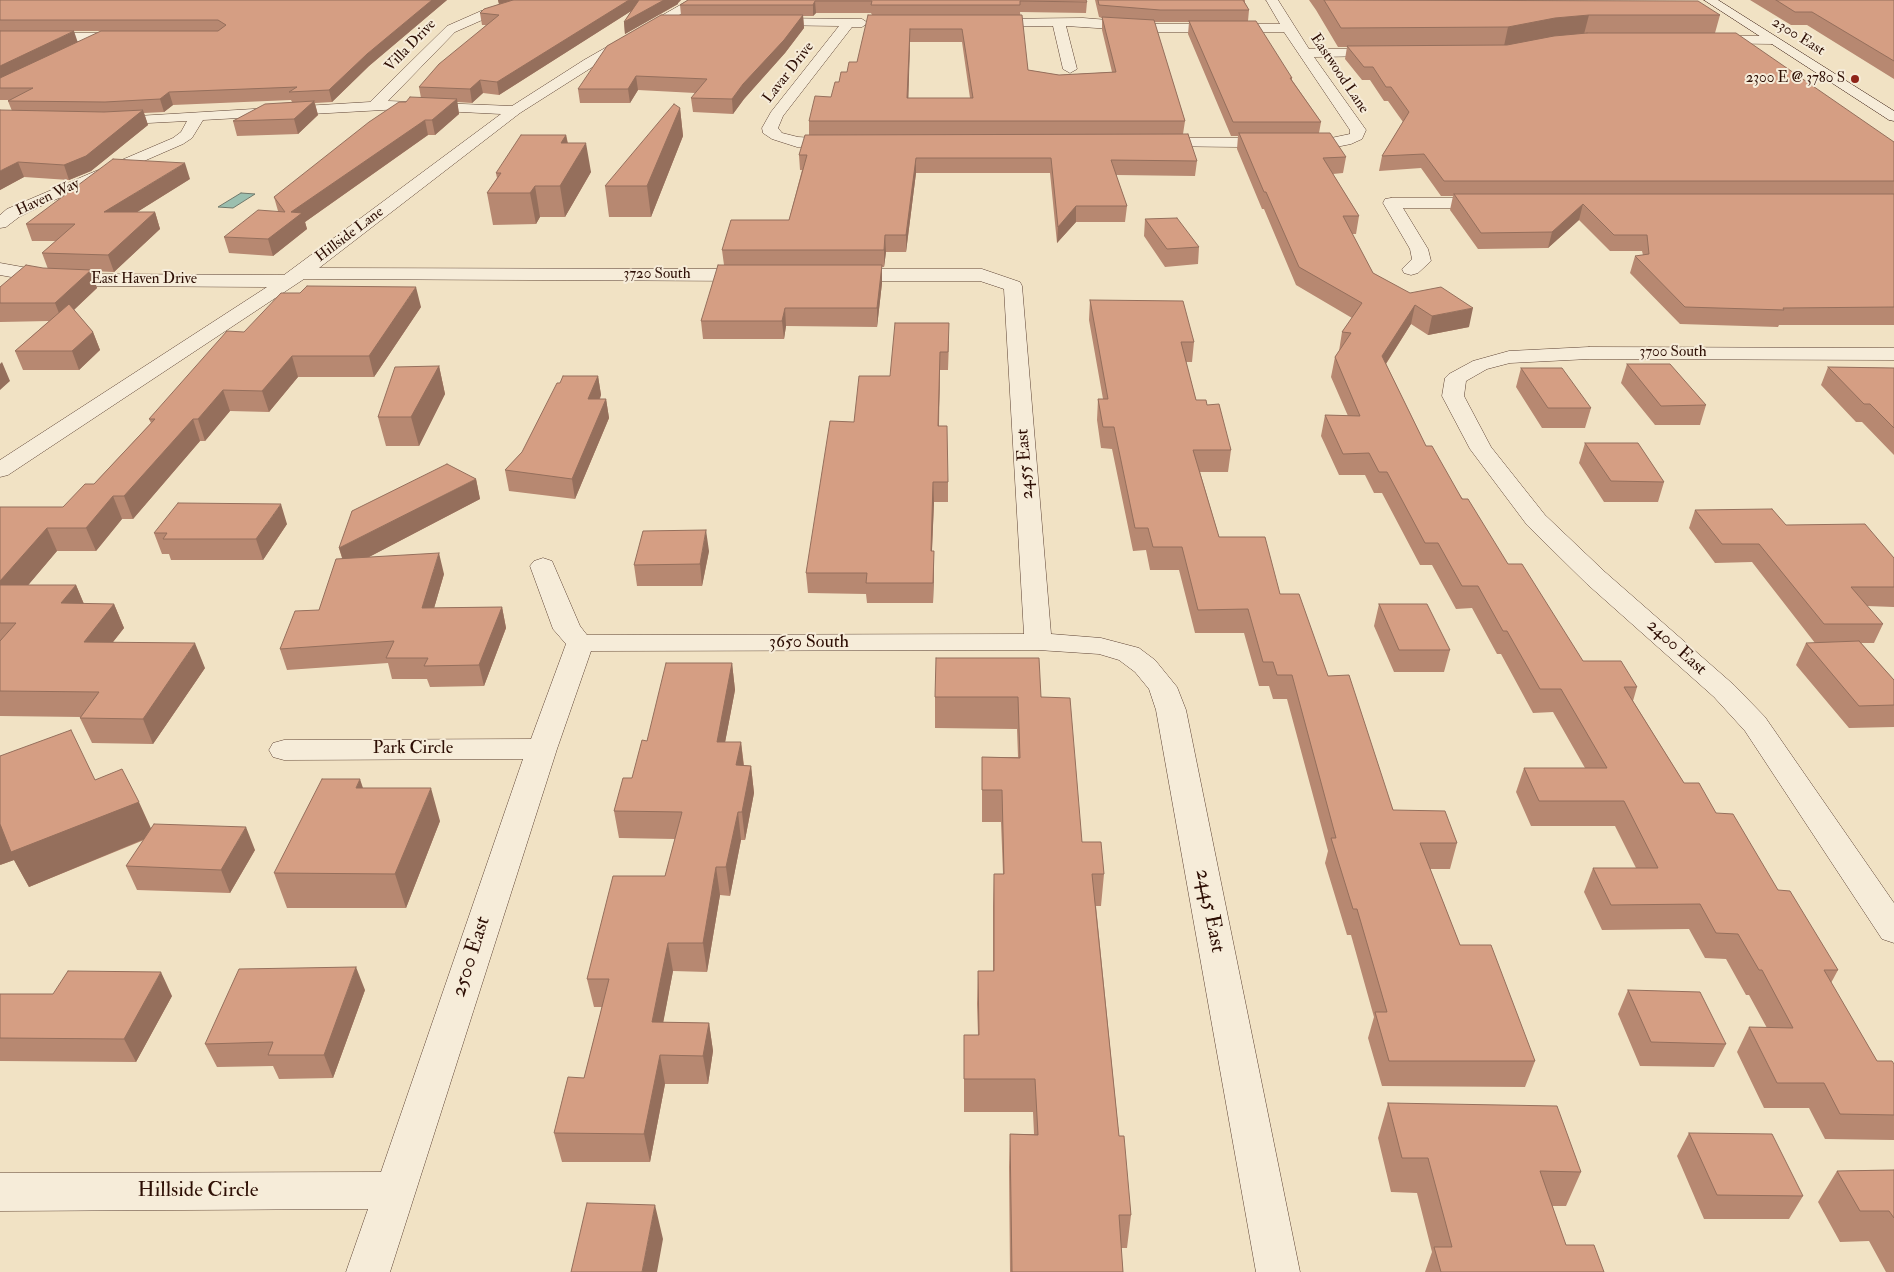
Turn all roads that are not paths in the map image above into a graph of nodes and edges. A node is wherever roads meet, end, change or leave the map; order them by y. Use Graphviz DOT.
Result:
graph roads {
  1 [pos="534,0"];
  2 [pos="698,0"];
  3 [pos="1272,0"];
  4 [pos="1710,0"];
  5 [pos="658,22"];
  6 [pos="686,22"];
  7 [pos="753,22"];
  8 [pos="848,22"];
  9 [pos="877,22"];
  10 [pos="973,22"];
  11 [pos="1059,22"];
  12 [pos="1288,28"];
  13 [pos="0,37"];
  14 [pos="103,37"];
  15 [pos="142,37"];
  16 [pos="1692,40"];
  17 [pos="1773,40"];
  18 [pos="80,49"];
  19 [pos="1391,52"];
  20 [pos="1305,53"];
  21 [pos="1070,69"];
  22 [pos="375,106"];
  23 [pos="515,110"];
  24 [pos="197,117"];
  25 [pos="1894,117"];
  26 [pos="92,121"];
  27 [pos="855,143"];
  28 [pos="1144,143"];
  29 [pos="1509,203"];
  30 [pos="0,222"];
  31 [pos="1,269"];
  32 [pos="1411,269"];
  33 [pos="775,275"];
  34 [pos="825,275"];
  35 [pos="293,277"];
  36 [pos="1894,354"];
  37 [pos="1456,378"];
  38 [pos="0,470"];
  39 [pos="543,566"];
  40 [pos="1038,642"];
  41 [pos="580,643"];
  42 [pos="542,749"];
  43 [pos="284,750"];
  44 [pos="1894,930"];
  45 [pos="395,1190"];
  46 [pos="0,1192"];
  47 [pos="368,1272"];
  48 [pos="1278,1272"];
  1 -- 22 [label="street, Villa Drive"];
  2 -- 5 [label="street, Hillside Lane"];
  3 -- 12 [label="street, Eastwood Lane"];
  4 -- 17 [label="street, 2300 East"];
  5 -- 6 [label="street"];
  5 -- 23 [label="street, Hillside Lane"];
  7 -- 8 [label="street"];
  8 -- 9 [label="street"];
  8 -- 27 [label="street, Lavar Drive"];
  10 -- 11 [label="street"];
  11 -- 12 [label="street"];
  11 -- 21 [label="street"];
  12 -- 20 [label="street, Eastwood Lane"];
  13 -- 14 [label="street"];
  14 -- 15 [label="street"];
  14 -- 18 [label="street"];
  16 -- 17 [label="street"];
  17 -- 25 [label="street, 2300 East"];
  19 -- 20 [label="street"];
  20 -- 28 [label="street, Eastwood Lane"];
  22 -- 23 [label="street"];
  22 -- 24 [label="street"];
  23 -- 35 [label="street, Hillside Lane"];
  24 -- 26 [label="street"];
  24 -- 30 [label="street, Haven Way"];
  29 -- 32 [label="street"];
  31 -- 35 [label="street, East Haven Drive"];
  33 -- 35 [label="street, 3720 South"];
  34 -- 40 [label="street, 2455 East"];
  35 -- 38 [label="street, Hillside Lane"];
  36 -- 37 [label="street, 3700 South"];
  37 -- 44 [label="street, 2400 East"];
  39 -- 41 [label="street"];
  40 -- 41 [label="street, 3650 South"];
  40 -- 48 [label="street, 2445 East"];
  41 -- 42 [label="street, 2500 East"];
  42 -- 43 [label="street, Park Circle"];
  42 -- 45 [label="street, 2500 East"];
  45 -- 46 [label="street, Hillside Circle"];
  45 -- 47 [label="street, 2500 East"];
}
